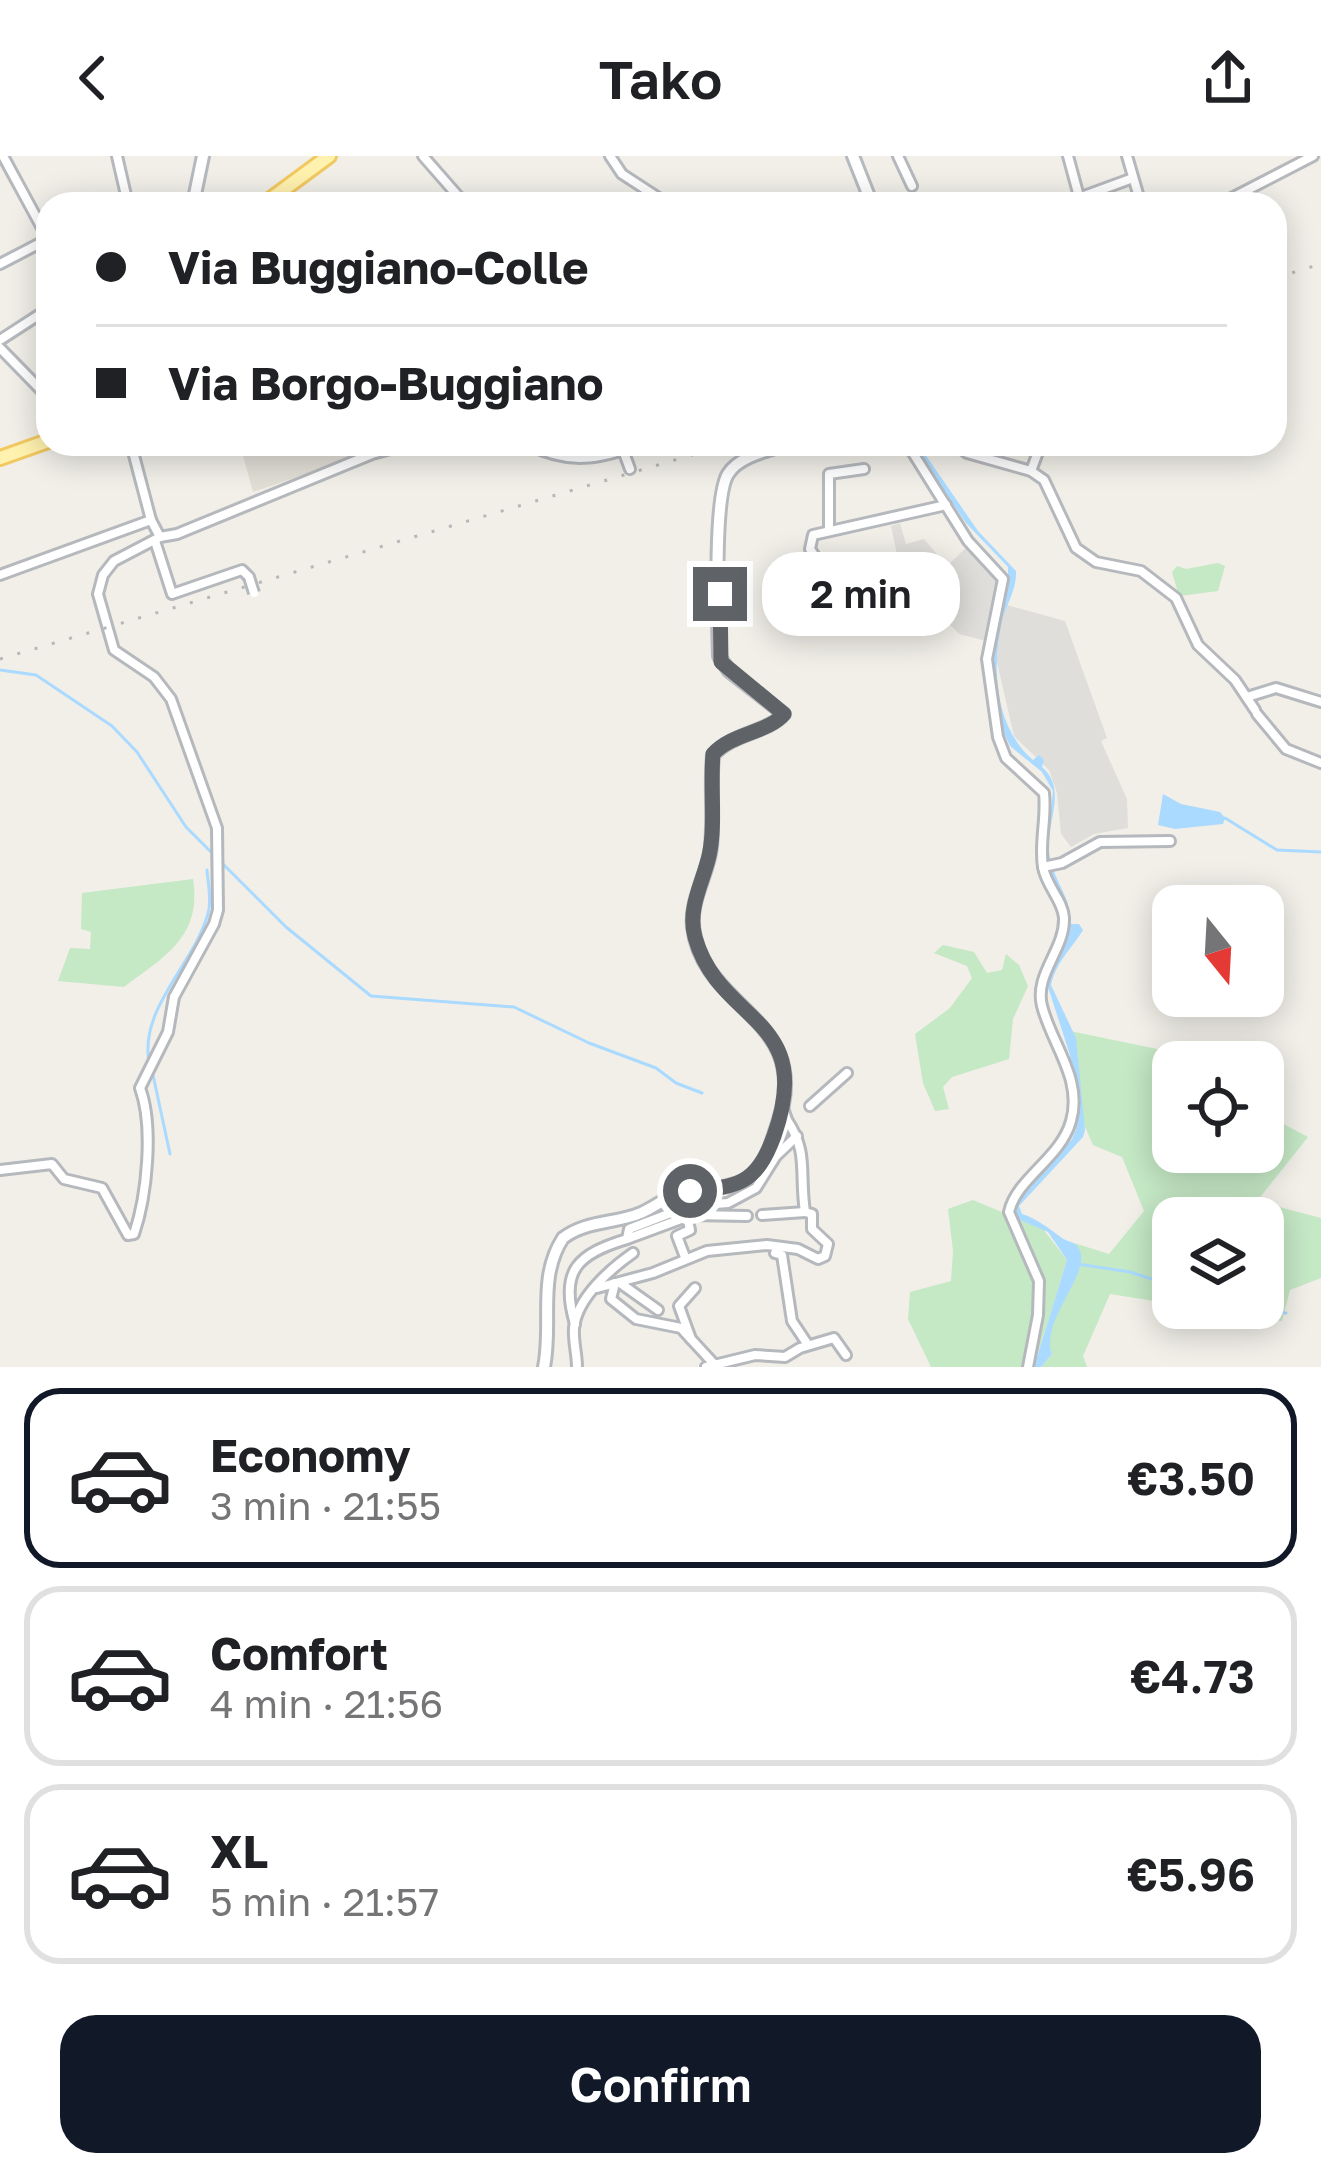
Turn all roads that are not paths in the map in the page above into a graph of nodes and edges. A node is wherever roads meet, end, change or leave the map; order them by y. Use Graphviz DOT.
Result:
graph roads {
  1 [pos="3,156"];
  2 [pos="117,156"];
  3 [pos="203,156"];
  4 [pos="329,156"];
  5 [pos="422,156"];
  6 [pos="610,156"];
  7 [pos="853,156"];
  8 [pos="898,156"];
  9 [pos="1068,156"];
  10 [pos="1127,156"];
  11 [pos="1313,156"];
  12 [pos="1133,178"];
  13 [pos="912,186"];
  14 [pos="125,192"];
  15 [pos="196,192"];
  16 [pos="280,192"];
  17 [pos="454,192"];
  18 [pos="650,192"];
  19 [pos="867,192"];
  20 [pos="1078,192"];
  21 [pos="1101,192"];
  22 [pos="1137,192"];
  23 [pos="1243,192"];
  24 [pos="36,217"];
  25 [pos="36,245"];
  26 [pos="0,264"];
  27 [pos="36,318"];
  28 [pos="0,344"];
  29 [pos="36,384"];
  30 [pos="36,445"];
  31 [pos="134,456"];
  32 [pos="355,456"];
  33 [pos="556,456"];
  34 [pos="602,456"];
  35 [pos="625,456"];
  36 [pos="759,456"];
  37 [pos="916,456"];
  38 [pos="978,456"];
  39 [pos="1037,456"];
  40 [pos="0,458"];
  41 [pos="630,469"];
  42 [pos="865,470"];
  43 [pos="1031,471"];
  44 [pos="946,505"];
  45 [pos="151,520"];
  46 [pos="830,530"];
  47 [pos="158,539"];
  48 [pos="0,575"];
  49 [pos="897,579"];
  50 [pos="254,593"];
  51 [pos="1247,697"];
  52 [pos="1321,702"];
  53 [pos="1321,763"];
  54 [pos="1170,841"];
  55 [pos="1042,867"];
  56 [pos="847,1073"];
  57 [pos="810,1106"];
  58 [pos="785,1114"];
  59 [pos="797,1136"];
  60 [pos="783,1144"];
  61 [pos="770,1159"];
  62 [pos="0,1170"];
  63 [pos="805,1210"];
  64 [pos="762,1215"];
  65 [pos="688,1216"];
  66 [pos="747,1216"];
  67 [pos="627,1239"];
  68 [pos="775,1252"];
  69 [pos="633,1253"];
  70 [pos="685,1258"];
  71 [pos="617,1283"];
  72 [pos="598,1288"];
  73 [pos="695,1288"];
  74 [pos="658,1310"];
  75 [pos="574,1324"];
  76 [pos="691,1339"];
  77 [pos="804,1346"];
  78 [pos="845,1355"];
  79 [pos="710,1365"];
  80 [pos="544,1367"];
  81 [pos="577,1367"];
  82 [pos="1028,1367"];
  1 -- 24 [label="street"];
  2 -- 14 [label="street"];
  3 -- 15 [label="street"];
  4 -- 16 [label="main road"];
  5 -- 17 [label="street"];
  6 -- 18 [label="street"];
  7 -- 19 [label="street"];
  8 -- 13 [label="street"];
  9 -- 20 [label="street"];
  10 -- 12 [label="street"];
  11 -- 23 [label="street"];
  12 -- 21 [label="street"];
  12 -- 22 [label="street"];
  25 -- 26 [label="street"];
  27 -- 28 [label="street"];
  28 -- 29 [label="street"];
  30 -- 40 [label="main road"];
  31 -- 45 [label="street"];
  32 -- 47 [label="street"];
  33 -- 34 [label="street"];
  35 -- 41 [label="street"];
  36 -- 58 [label="street"];
  37 -- 44 [label="street"];
  38 -- 43 [label="street"];
  39 -- 43 [label="street"];
  42 -- 46 [label="street"];
  43 -- 51 [label="street"];
  44 -- 46 [label="street"];
  44 -- 55 [label="street"];
  45 -- 47 [label="street"];
  45 -- 48 [label="street"];
  46 -- 49 [label="street"];
  47 -- 50 [label="street, bridge"];
  47 -- 62 [label="street"];
  51 -- 52 [label="street"];
  51 -- 53 [label="street"];
  54 -- 55 [label="street"];
  55 -- 82 [label="street"];
  56 -- 57 [label="street"];
  58 -- 59 [label="street"];
  58 -- 60 [label="street"];
  58 -- 61 [label="street"];
  59 -- 60 [label="street"];
  59 -- 63 [label="street"];
  60 -- 61 [label="street"];
  61 -- 67 [label="street"];
  61 -- 80 [label="street"];
  63 -- 64 [label="street"];
  63 -- 70 [label="street"];
  65 -- 66 [label="street"];
  65 -- 67 [label="street"];
  65 -- 70 [label="street"];
  67 -- 75 [label="street"];
  68 -- 77 [label="street"];
  69 -- 72 [label="street"];
  70 -- 71 [label="street"];
  71 -- 72 [label="street"];
  71 -- 74 [label="street"];
  71 -- 76 [label="street"];
  72 -- 75 [label="street"];
  73 -- 76 [label="street"];
  75 -- 81 [label="street"];
  76 -- 79 [label="street"];
  77 -- 78 [label="street"];
  77 -- 79 [label="street"];
}
